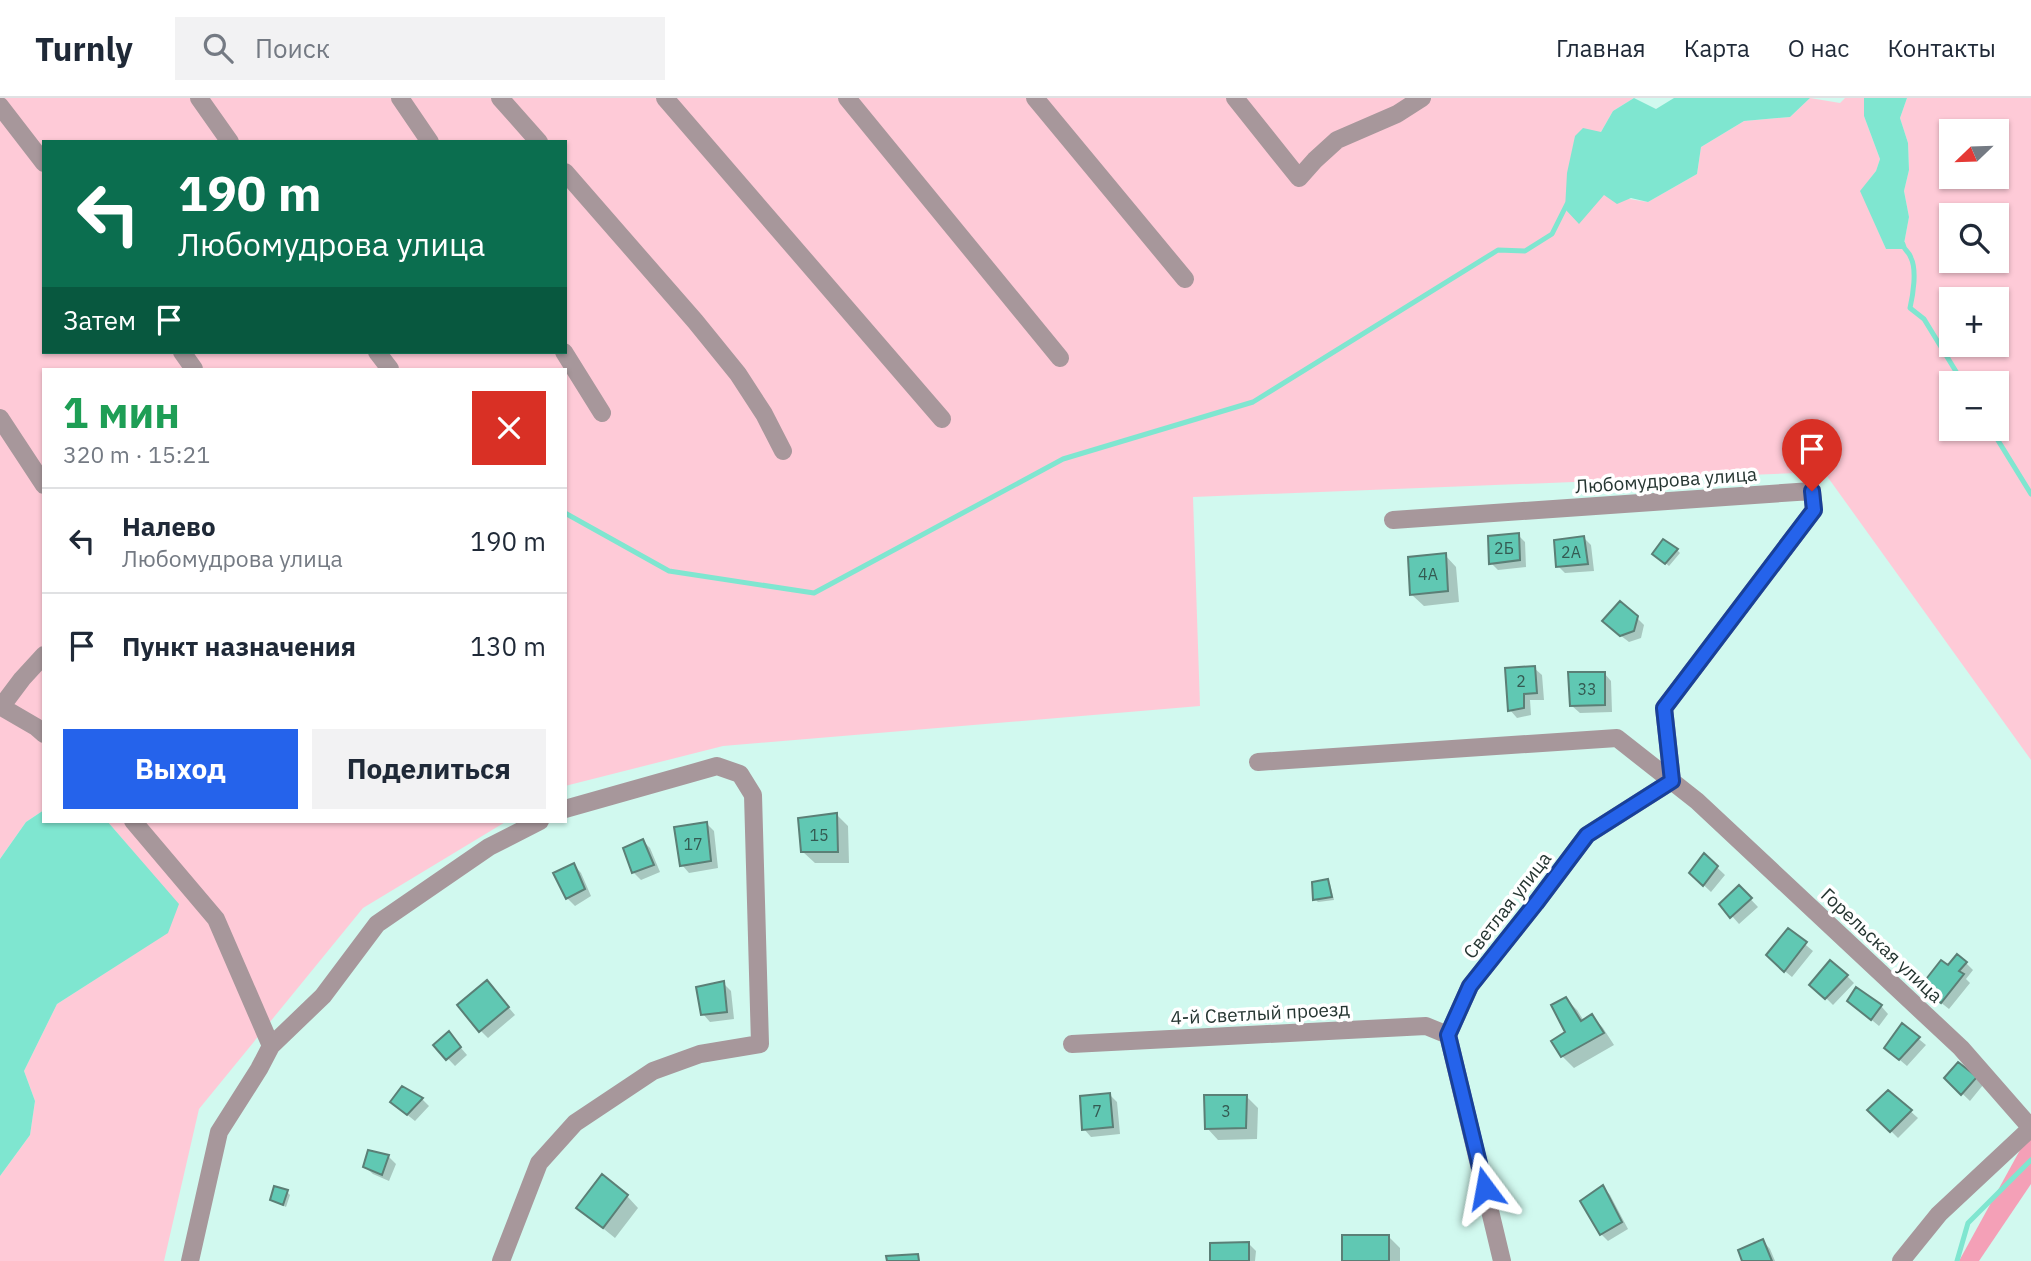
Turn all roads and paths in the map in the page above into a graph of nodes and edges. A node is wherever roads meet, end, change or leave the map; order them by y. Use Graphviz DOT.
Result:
graph roads {
  1 [pos="199,98"];
  2 [pos="400,98"];
  3 [pos="500,98"];
  4 [pos="665,98"];
  5 [pos="847,98"];
  6 [pos="1035,98"];
  7 [pos="1235,98"];
  8 [pos="1422,98"];
  9 [pos="0,106"];
  10 [pos="229,140"];
  11 [pos="429,140"];
  12 [pos="536,140"];
  13 [pos="42,160"];
  14 [pos="567,174"];
  15 [pos="1185,279"];
  16 [pos="379,354"];
  17 [pos="566,354"];
  18 [pos="1060,358"];
  19 [pos="389,368"];
  20 [pos="602,413"];
  21 [pos="0,418"];
  22 [pos="942,419"];
  23 [pos="783,451"];
  24 [pos="42,482"];
  25 [pos="1393,520"];
  26 [pos="42,657"];
  27 [pos="1,707"];
  28 [pos="42,732"];
  29 [pos="1258,762"];
  30 [pos="1672,781"];
  31 [pos="567,808"];
  32 [pos="135,823"];
  33 [pos="536,823"];
  34 [pos="1448,1035"];
  35 [pos="1072,1044"];
  36 [pos="271,1046"];
  37 [pos="2031,1128"];
  38 [pos="191,1261"];
  39 [pos="501,1261"];
  40 [pos="1502,1261"];
  41 [pos="1901,1261"];
  1 -- 10 [label="street"];
  2 -- 11 [label="street"];
  3 -- 12 [label="street"];
  4 -- 22 [label="street"];
  5 -- 18 [label="street"];
  6 -- 15 [label="street"];
  7 -- 8 [label="street"];
  9 -- 13 [label="street"];
  14 -- 23 [label="street"];
  16 -- 19 [label="street"];
  17 -- 20 [label="street"];
  21 -- 24 [label="street"];
  25 -- 30 [label="street, Любомудрова улица"];
  26 -- 27 [label="street"];
  27 -- 28 [label="street"];
  29 -- 30 [label="street, Горельская улица"];
  30 -- 34 [label="street, Светлая улица"];
  30 -- 37 [label="street, Горельская улица"];
  31 -- 39 [label="street"];
  32 -- 36 [label="street"];
  33 -- 36 [label="street"];
  34 -- 35 [label="street, 4-й Светлый проезд"];
  34 -- 40 [label="street"];
  36 -- 38 [label="street"];
  37 -- 41 [label="street, Горельская улица"];
}
